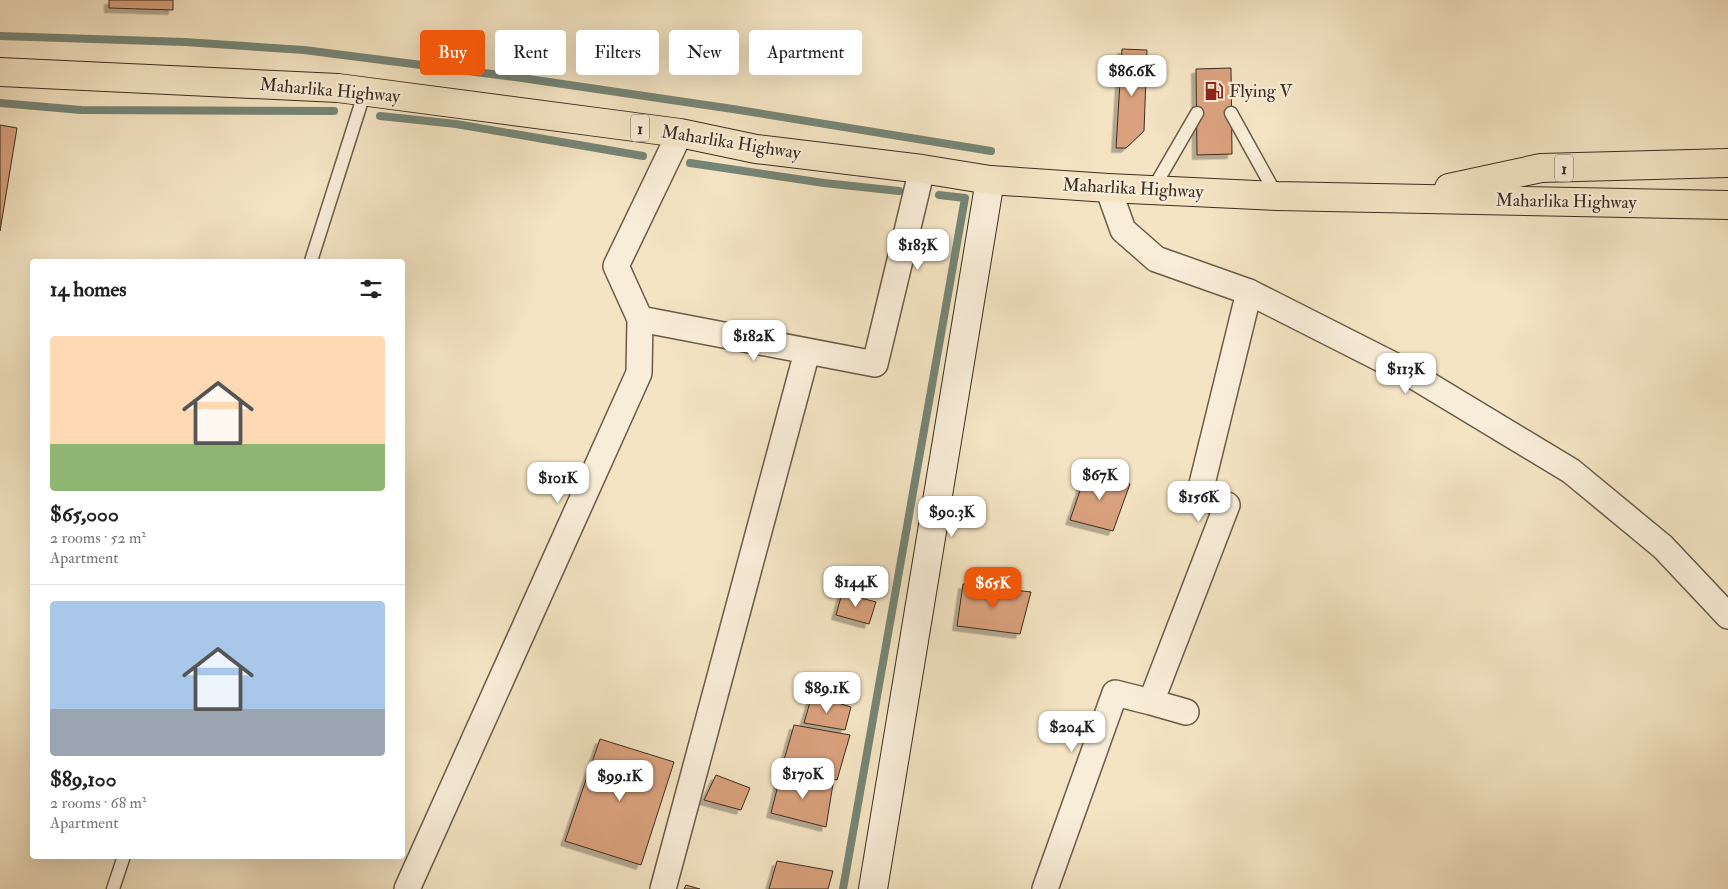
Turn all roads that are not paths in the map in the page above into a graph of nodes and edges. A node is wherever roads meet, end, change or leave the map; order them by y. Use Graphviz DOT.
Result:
graph roads {
  1 [pos="0,72"];
  2 [pos="365,91"];
  3 [pos="1197,113"];
  4 [pos="1231,113"];
  5 [pos="680,133"];
  6 [pos="1728,163"];
  7 [pos="922,169"];
  8 [pos="990,180"];
  9 [pos="1108,188"];
  10 [pos="1153,189"];
  11 [pos="1278,196"];
  12 [pos="1404,197"];
  13 [pos="1728,205"];
  14 [pos="312,259"];
  15 [pos="1249,292"];
  16 [pos="640,318"];
  17 [pos="807,352"];
  18 [pos="1728,616"];
  19 [pos="1151,702"];
  20 [pos="1186,712"];
  21 [pos="123,859"];
  22 [pos="113,889"];
  23 [pos="407,889"];
  24 [pos="663,889"];
  25 [pos="873,889"];
  26 [pos="1045,889"];
  1 -- 2 [label="highway, Maharlika Highway / 1"];
  2 -- 5 [label="highway, Maharlika Highway / 1"];
  2 -- 14 [label="lane"];
  3 -- 10 [label="lane"];
  4 -- 11 [label="lane"];
  5 -- 7 [label="highway, Maharlika Highway / 1"];
  5 -- 16 [label="street"];
  6 -- 12 [label="highway, Maharlika Highway / 1"];
  7 -- 8 [label="highway, Maharlika Highway / 1"];
  7 -- 17 [label="street"];
  8 -- 9 [label="highway, Maharlika Highway / 1"];
  8 -- 25 [label="main road"];
  9 -- 10 [label="highway, Maharlika Highway / 1"];
  9 -- 15 [label="street"];
  10 -- 11 [label="highway, Maharlika Highway / 1"];
  11 -- 12 [label="highway, Maharlika Highway / 1"];
  12 -- 13 [label="highway, Maharlika Highway / 1"];
  15 -- 18 [label="street"];
  15 -- 19 [label="street"];
  16 -- 17 [label="street"];
  16 -- 23 [label="street"];
  17 -- 24 [label="street"];
  19 -- 20 [label="street"];
  19 -- 26 [label="street"];
  21 -- 22 [label="lane"];
}
